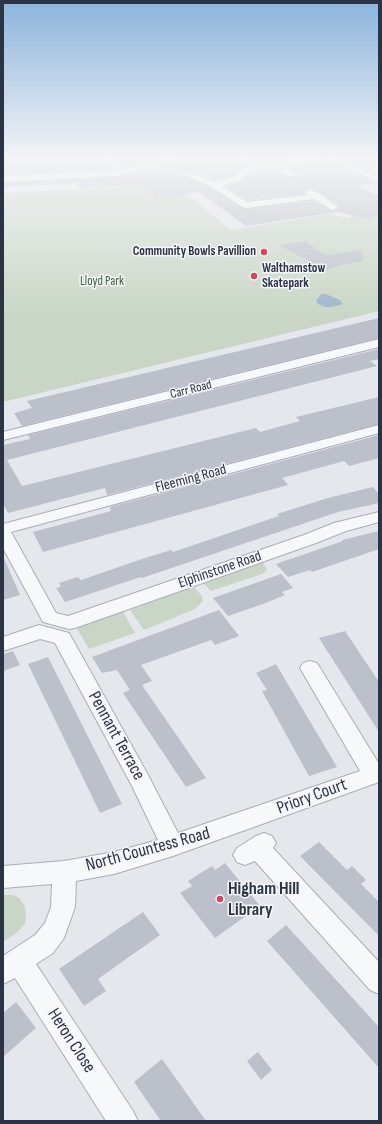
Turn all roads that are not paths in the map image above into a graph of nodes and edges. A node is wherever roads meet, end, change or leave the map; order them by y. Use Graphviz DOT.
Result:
graph roads {
  1 [pos="379,343"];
  2 [pos="379,429"];
  3 [pos="3,436"];
  4 [pos="379,517"];
  5 [pos="4,536"];
  6 [pos="56,628"];
  7 [pos="3,644"];
  8 [pos="310,668"];
  9 [pos="376,774"];
  10 [pos="245,821"];
  11 [pos="173,846"];
  12 [pos="255,849"];
  13 [pos="64,872"];
  14 [pos="3,877"];
  15 [pos="11,966"];
  16 [pos="379,981"];
  17 [pos="123,1121"];
  1 -- 3 [label="street, Carr Road"];
  2 -- 5 [label="street, Fleeming Road"];
  4 -- 6 [label="street, Elphinstone Road"];
  5 -- 6 [label="street, Pennant Terrace"];
  6 -- 7 [label="street, Elphinstone Road"];
  6 -- 11 [label="street, Pennant Terrace"];
  8 -- 9 [label="street"];
  9 -- 10 [label="street, Priory Court"];
  10 -- 11 [label="street, North Countess Road"];
  11 -- 13 [label="street, North Countess Road"];
  12 -- 16 [label="street"];
  13 -- 14 [label="street, North Countess Road"];
  13 -- 15 [label="street"];
  15 -- 17 [label="street, Heron Close"];
}
